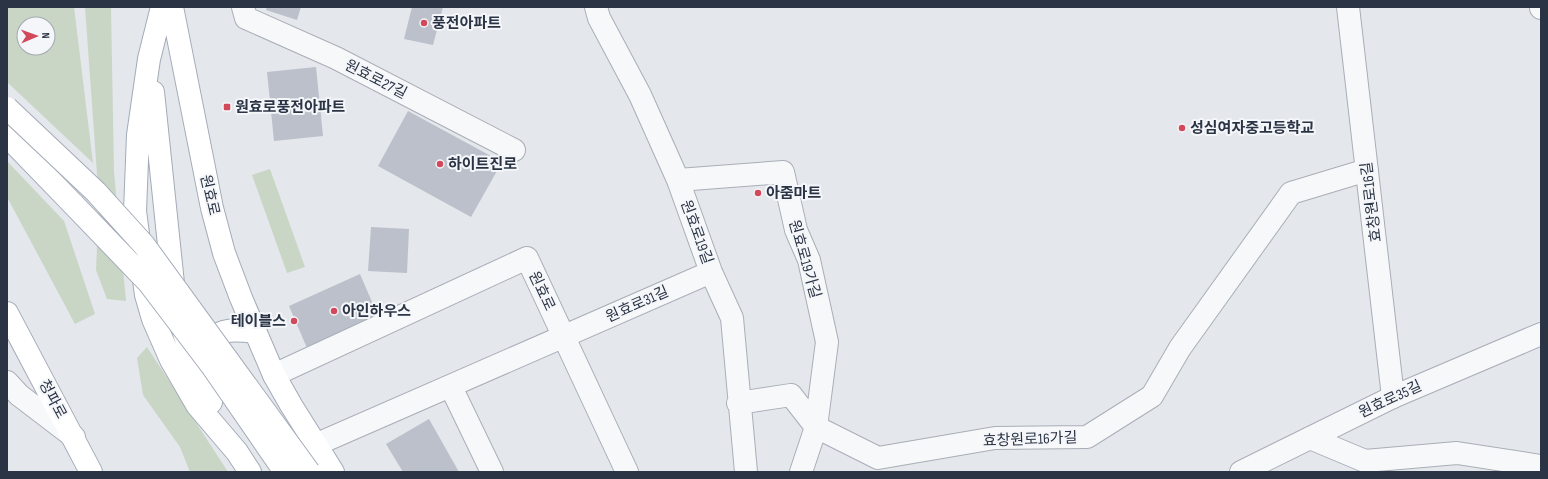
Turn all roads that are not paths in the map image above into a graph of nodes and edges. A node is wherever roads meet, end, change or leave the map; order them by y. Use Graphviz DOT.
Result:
graph roads {
  1 [pos="162,7"];
  2 [pos="172,7"];
  3 [pos="243,7"];
  4 [pos="596,7"];
  5 [pos="1348,7"];
  6 [pos="149,59"];
  7 [pos="7,108"];
  8 [pos="7,136"];
  9 [pos="514,150"];
  10 [pos="1367,170"];
  11 [pos="678,180"];
  12 [pos="711,272"];
  13 [pos="7,300"];
  14 [pos="11,320"];
  15 [pos="256,332"];
  16 [pos="1541,334"];
  17 [pos="563,336"];
  18 [pos="274,374"];
  19 [pos="198,375"];
  20 [pos="7,382"];
  21 [pos="451,387"];
  22 [pos="1392,397"];
  23 [pos="738,403"];
  24 [pos="816,427"];
  25 [pos="74,438"];
  26 [pos="1310,438"];
  27 [pos="315,445"];
  28 [pos="237,452"];
  29 [pos="1541,466"];
  30 [pos="1365,467"];
  31 [pos="91,472"];
  32 [pos="250,472"];
  33 [pos="285,472"];
  34 [pos="309,472"];
  35 [pos="334,472"];
  36 [pos="492,472"];
  37 [pos="627,472"];
  38 [pos="746,472"];
  39 [pos="801,472"];
  40 [pos="1241,472"];
  1 -- 6 [label="main road"];
  2 -- 15 [label="main road, 원효로"];
  3 -- 9 [label="street, 원효로27길"];
  4 -- 11 [label="street, 원효로19길"];
  5 -- 10 [label="street, 효창원로16길"];
  6 -- 19 [label="main road"];
  6 -- 28 [label="main road"];
  7 -- 34 [label="main road, bridge"];
  8 -- 33 [label="main road, bridge"];
  10 -- 22 [label="street, 효창원로16길"];
  10 -- 24 [label="street, 효창원로16가길"];
  11 -- 12 [label="street, 원효로19길"];
  11 -- 24 [label="street, 원효로19가길"];
  12 -- 17 [label="street, 원효로31길"];
  12 -- 23 [label="street, 원효로19길"];
  13 -- 14 [label="main road, 청파로"];
  14 -- 25 [label="main road, 청파로"];
  15 -- 18 [label="main road, 원효로"];
  15 -- 19 [label="main road"];
  16 -- 22 [label="street, 원효로35길"];
  17 -- 18 [label="street, 원효로"];
  17 -- 21 [label="street, 원효로31길"];
  17 -- 37 [label="street"];
  18 -- 27 [label="main road, 원효로"];
  19 -- 28 [label="main road"];
  20 -- 25 [label="street"];
  21 -- 27 [label="street, 원효로31길"];
  21 -- 36 [label="street"];
  22 -- 26 [label="street, 원효로35길"];
  23 -- 24 [label="street, 효창원로16가길"];
  23 -- 38 [label="street, 원효로19길"];
  24 -- 39 [label="street, 원효로19가길"];
  25 -- 31 [label="main road, 청파로"];
  26 -- 30 [label="street"];
  26 -- 40 [label="street, 원효로35길"];
  27 -- 35 [label="main road, 원효로"];
  28 -- 32 [label="main road"];
  29 -- 30 [label="street"];
}
